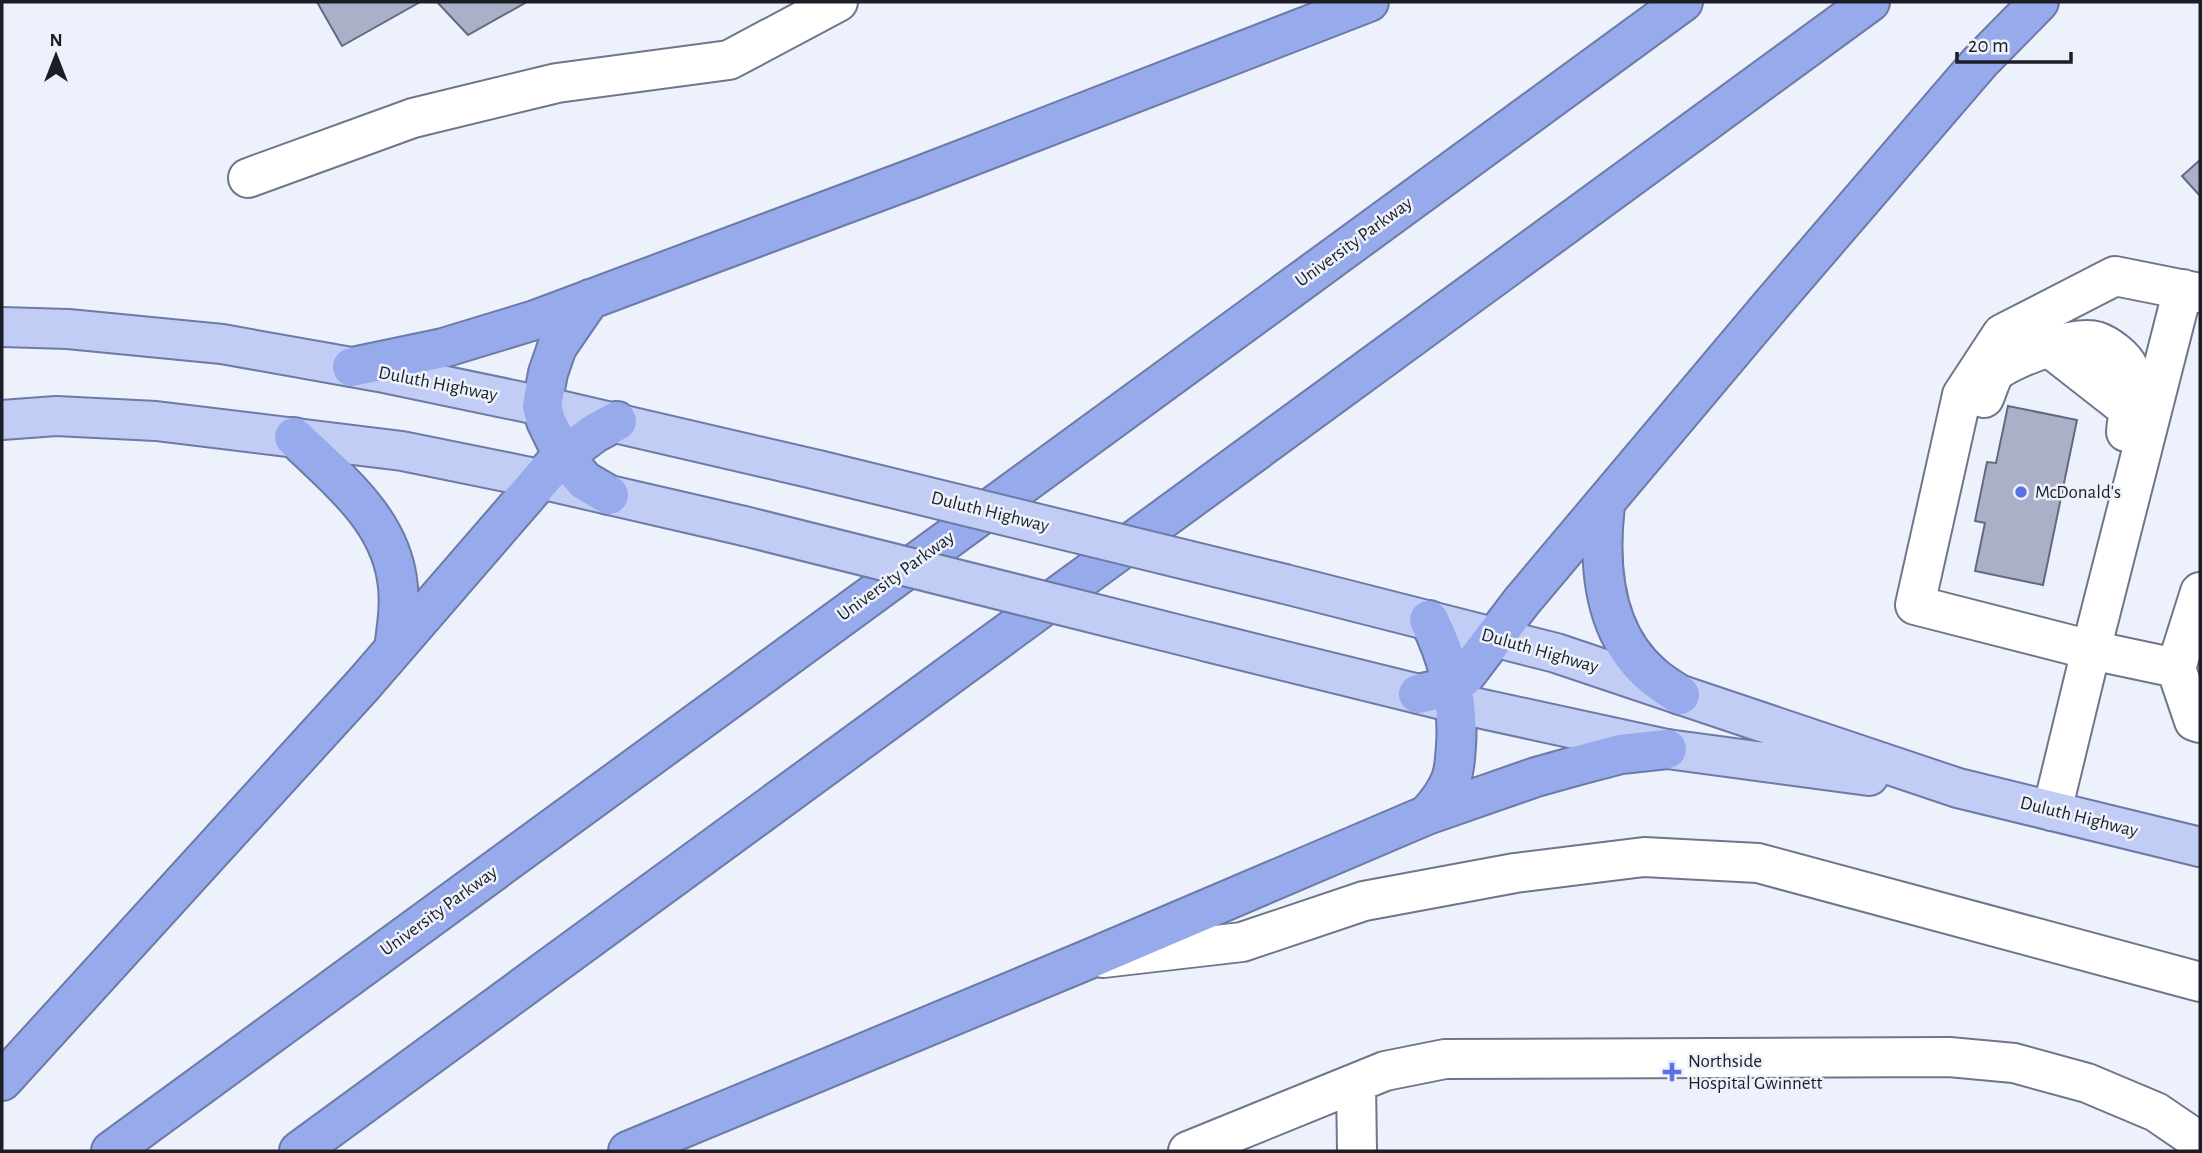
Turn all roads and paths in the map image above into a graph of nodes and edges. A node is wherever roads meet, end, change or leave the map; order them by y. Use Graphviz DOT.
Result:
graph roads {
  1 [pos="838,2"];
  2 [pos="1369,2"];
  3 [pos="1683,2"];
  4 [pos="1870,2"];
  5 [pos="2039,2"];
  6 [pos="248,178"];
  7 [pos="2192,291"];
  8 [pos="590,299"];
  9 [pos="2,327"];
  10 [pos="352,368"];
  11 [pos="542,406"];
  12 [pos="2,419"];
  13 [pos="617,422"];
  14 [pos="294,437"];
  15 [pos="552,468"];
  16 [pos="2136,472"];
  17 [pos="609,495"];
  18 [pos="1605,505"];
  19 [pos="2200,592"];
  20 [pos="1938,610"];
  21 [pos="1429,620"];
  22 [pos="1495,637"];
  23 [pos="394,649"];
  24 [pos="2091,650"];
  25 [pos="2176,668"];
  26 [pos="1442,694"];
  27 [pos="1680,695"];
  28 [pos="2200,723"];
  29 [pos="1667,749"];
  30 [pos="1958,788"];
  31 [pos="2052,811"];
  32 [pos="1427,815"];
  33 [pos="2200,846"];
  34 [pos="1087,960"];
  35 [pos="2200,982"];
  36 [pos="2,1081"];
  37 [pos="1356,1084"];
  38 [pos="2200,1142"];
  39 [pos="111,1151"];
  40 [pos="299,1151"];
  41 [pos="628,1151"];
  42 [pos="1188,1151"];
  43 [pos="1357,1151"];
  1 -- 6 [label="street"];
  2 -- 8 [label="highway"];
  3 -- 39 [label="highway, University Parkway"];
  4 -- 40 [label="highway"];
  5 -- 18 [label="highway"];
  7 -- 16 [label="street"];
  7 -- 20 [label="street"];
  8 -- 10 [label="highway"];
  8 -- 11 [label="highway"];
  9 -- 10 [label="main road, Duluth Highway"];
  10 -- 11 [label="main road, Duluth Highway"];
  11 -- 13 [label="main road, Duluth Highway"];
  11 -- 15 [label="highway"];
  12 -- 14 [label="main road"];
  13 -- 15 [label="highway"];
  13 -- 21 [label="main road, Duluth Highway, bridge"];
  14 -- 15 [label="main road"];
  14 -- 23 [label="highway"];
  15 -- 17 [label="highway"];
  15 -- 23 [label="highway"];
  16 -- 20 [label="street"];
  16 -- 24 [label="street"];
  17 -- 26 [label="main road, Duluth Highway, bridge"];
  18 -- 22 [label="highway"];
  18 -- 27 [label="highway"];
  19 -- 25 [label="street"];
  20 -- 24 [label="street"];
  21 -- 22 [label="main road, Duluth Highway"];
  21 -- 26 [label="highway"];
  22 -- 26 [label="highway"];
  22 -- 27 [label="main road, Duluth Highway"];
  23 -- 36 [label="highway"];
  24 -- 25 [label="street"];
  24 -- 31 [label="street"];
  25 -- 28 [label="street"];
  26 -- 29 [label="main road, Duluth Highway"];
  26 -- 32 [label="highway"];
  27 -- 30 [label="main road, Duluth Highway"];
  29 -- 30 [label="main road, Duluth Highway"];
  29 -- 32 [label="highway"];
  30 -- 31 [label="main road, Duluth Highway"];
  31 -- 33 [label="main road, Duluth Highway"];
  32 -- 34 [label="highway"];
  34 -- 35 [label="street"];
  34 -- 41 [label="highway"];
  37 -- 38 [label="street"];
  37 -- 42 [label="street"];
  37 -- 43 [label="street"];
}
